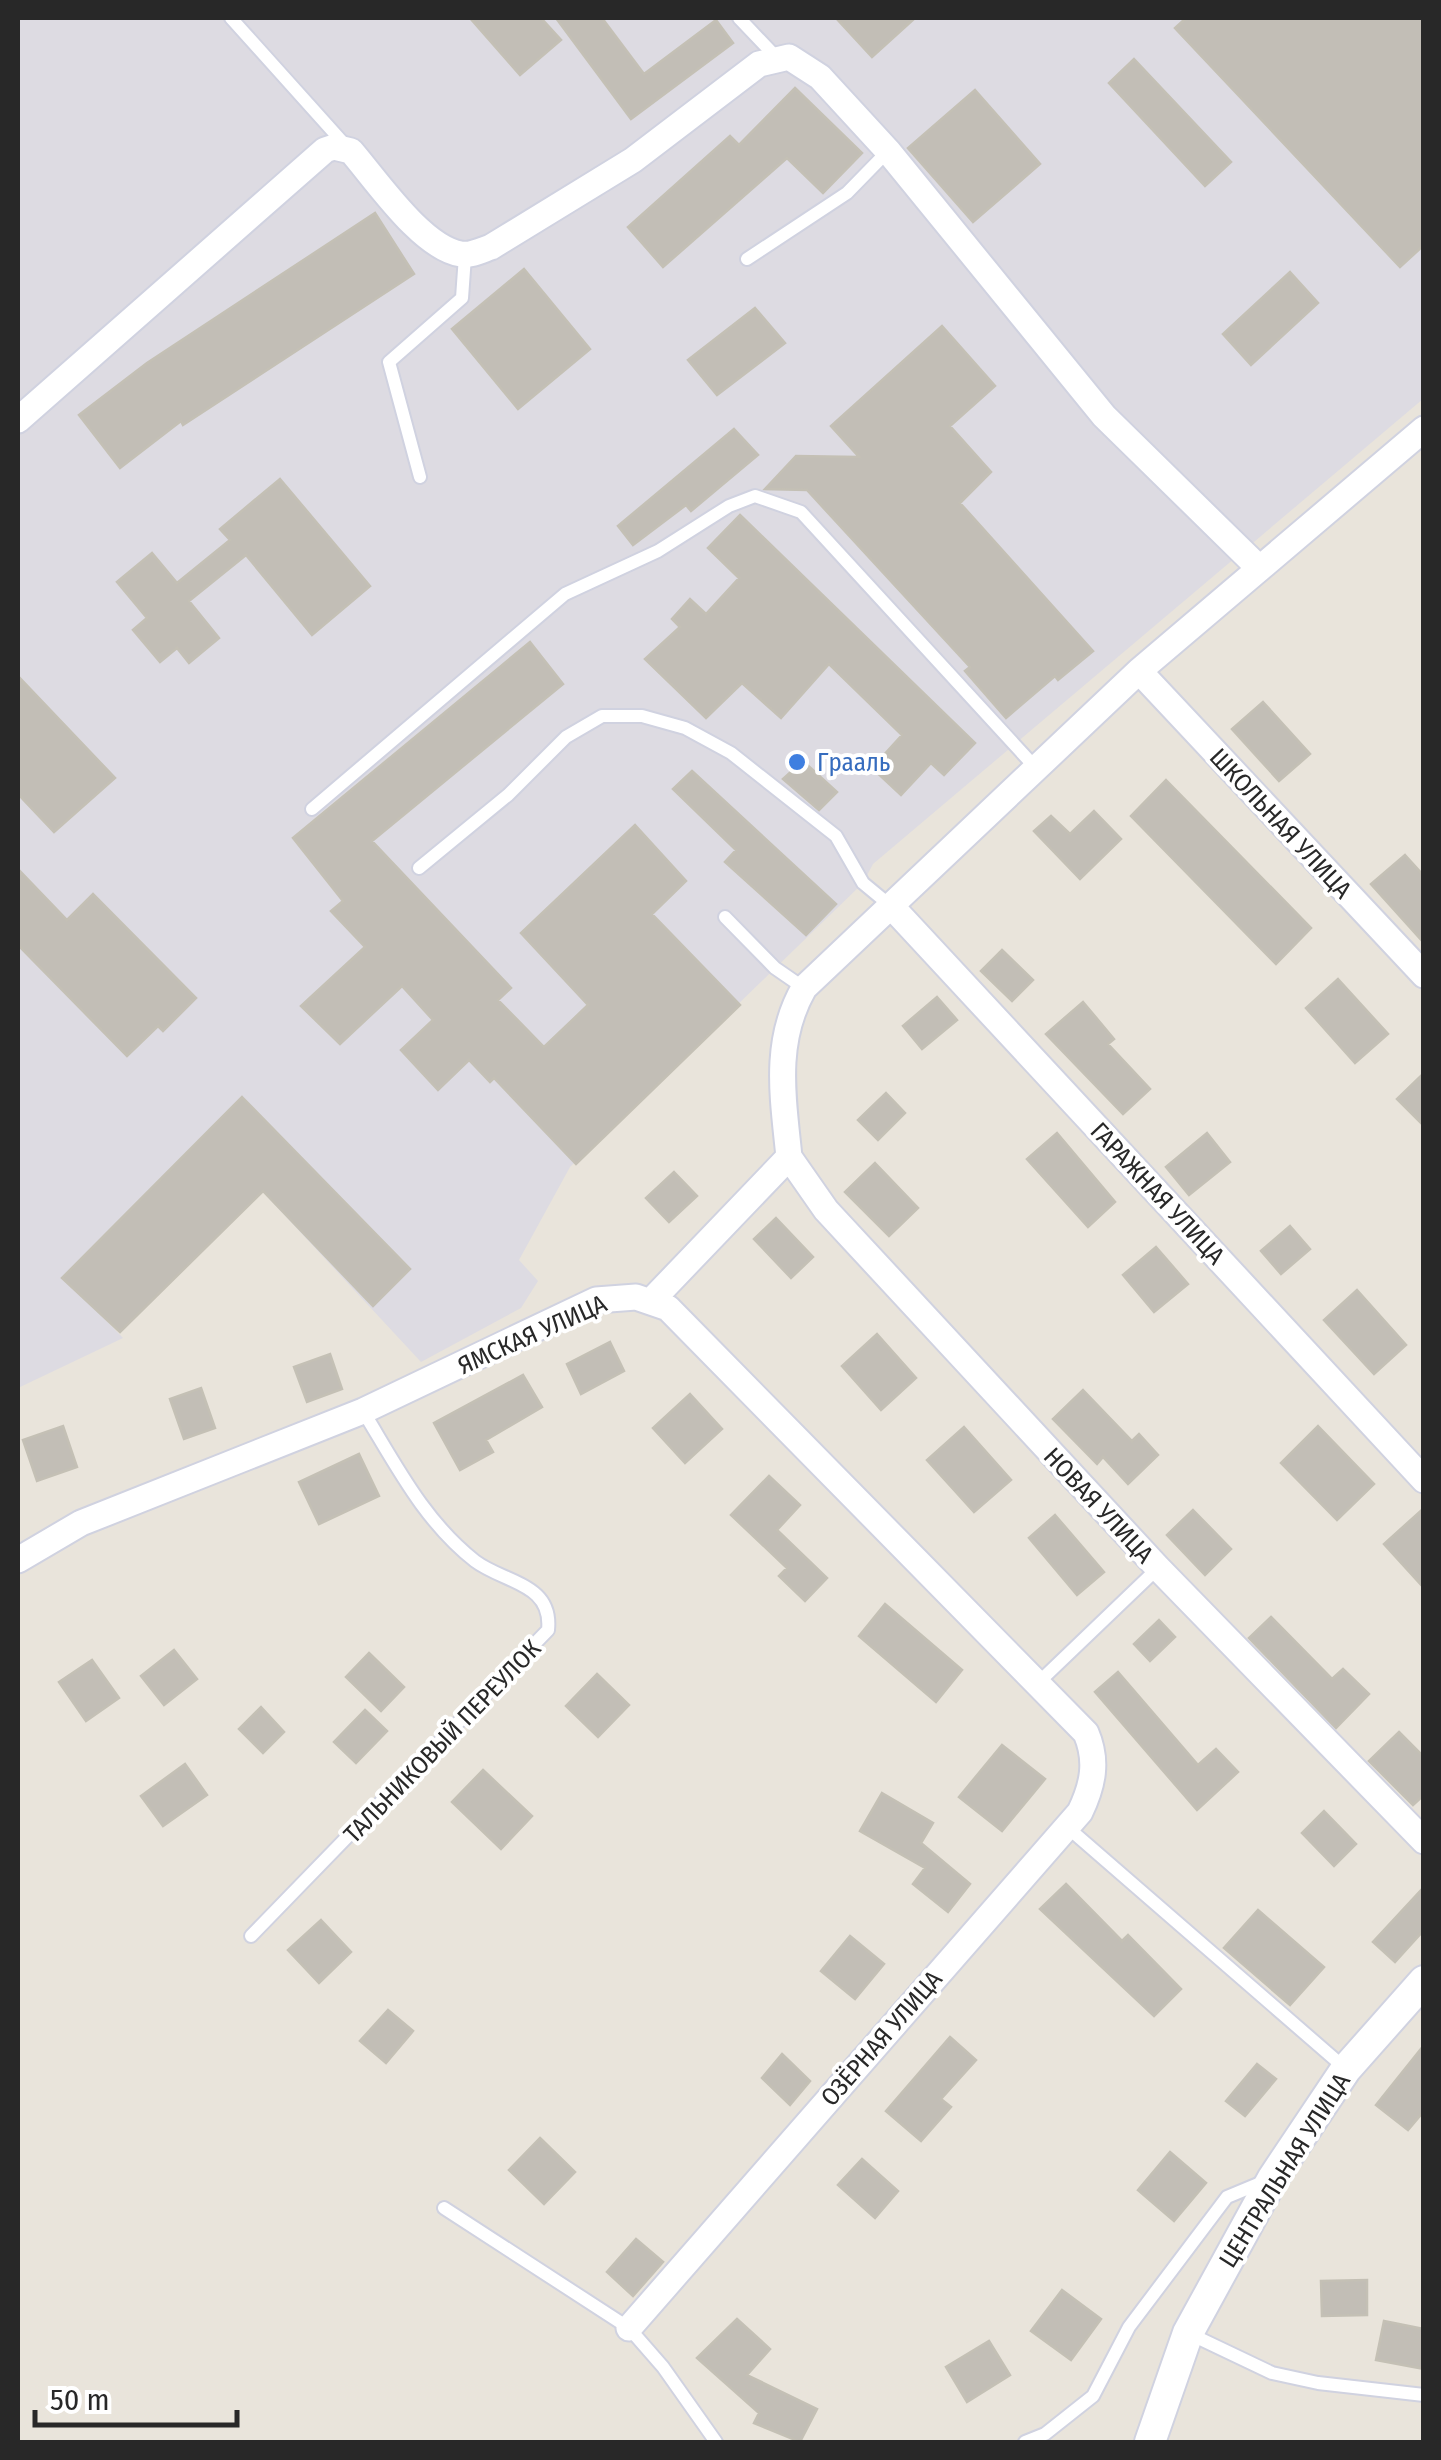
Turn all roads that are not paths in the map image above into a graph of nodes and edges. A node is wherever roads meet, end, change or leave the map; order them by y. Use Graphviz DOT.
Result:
graph roads {
  1 [pos="231,18"];
  2 [pos="739,18"];
  3 [pos="776,57"];
  4 [pos="351,151"];
  5 [pos="888,151"];
  6 [pos="465,256"];
  7 [pos="747,259"];
  8 [pos="18,420"];
  9 [pos="1419,440"];
  10 [pos="420,477"];
  11 [pos="1257,566"];
  12 [pos="1139,671"];
  13 [pos="1035,768"];
  14 [pos="312,809"];
  15 [pos="419,868"];
  16 [pos="892,906"];
  17 [pos="724,917"];
  18 [pos="1424,974"];
  19 [pos="804,988"];
  20 [pos="788,1156"];
  21 [pos="652,1300"];
  22 [pos="363,1411"];
  23 [pos="1424,1480"];
  24 [pos="18,1560"];
  25 [pos="1158,1568"];
  26 [pos="1040,1681"];
  27 [pos="1066,1826"];
  28 [pos="1424,1841"];
  29 [pos="251,1936"];
  30 [pos="1424,1981"];
  31 [pos="1346,2069"];
  32 [pos="1274,2178"];
  33 [pos="444,2208"];
  34 [pos="630,2328"];
  35 [pos="1188,2333"];
  36 [pos="1424,2394"];
  37 [pos="716,2442"];
  38 [pos="1025,2442"];
  39 [pos="1150,2442"];
  1 -- 4 [label="lane"];
  2 -- 3 [label="lane"];
  3 -- 5 [label="street"];
  3 -- 6 [label="street"];
  4 -- 6 [label="street"];
  4 -- 8 [label="street"];
  5 -- 7 [label="lane"];
  5 -- 11 [label="street"];
  6 -- 10 [label="lane"];
  9 -- 11 [label="street"];
  11 -- 12 [label="street"];
  12 -- 13 [label="street"];
  12 -- 18 [label="street, ШКОЛЬНАЯ УЛИЦА"];
  13 -- 14 [label="lane"];
  13 -- 16 [label="street"];
  15 -- 16 [label="lane"];
  16 -- 19 [label="street"];
  16 -- 23 [label="street, ГАРАЖНАЯ УЛИЦА"];
  17 -- 19 [label="lane"];
  19 -- 20 [label="street"];
  20 -- 21 [label="street"];
  20 -- 25 [label="street, НОВАЯ УЛИЦА"];
  21 -- 22 [label="street, ЯМСКАЯ УЛИЦА"];
  21 -- 26 [label="street"];
  22 -- 24 [label="street, ЯМСКАЯ УЛИЦА"];
  22 -- 29 [label="lane, ТАЛЬНИКОВЫЙ ПЕРЕУЛОК"];
  25 -- 26 [label="lane"];
  25 -- 28 [label="street, НОВАЯ УЛИЦА"];
  26 -- 27 [label="street, ОЗЁРНАЯ УЛИЦА"];
  27 -- 31 [label="lane"];
  27 -- 34 [label="street, ОЗЁРНАЯ УЛИЦА"];
  30 -- 31 [label="street, ЦЕНТРАЛЬНАЯ УЛИЦА"];
  31 -- 32 [label="street, ЦЕНТРАЛЬНАЯ УЛИЦА"];
  32 -- 35 [label="street, ЦЕНТРАЛЬНАЯ УЛИЦА"];
  32 -- 38 [label="lane"];
  33 -- 34 [label="lane"];
  34 -- 37 [label="lane"];
  35 -- 36 [label="lane"];
  35 -- 39 [label="street, ЦЕНТРАЛЬНАЯ УЛИЦА"];
}
